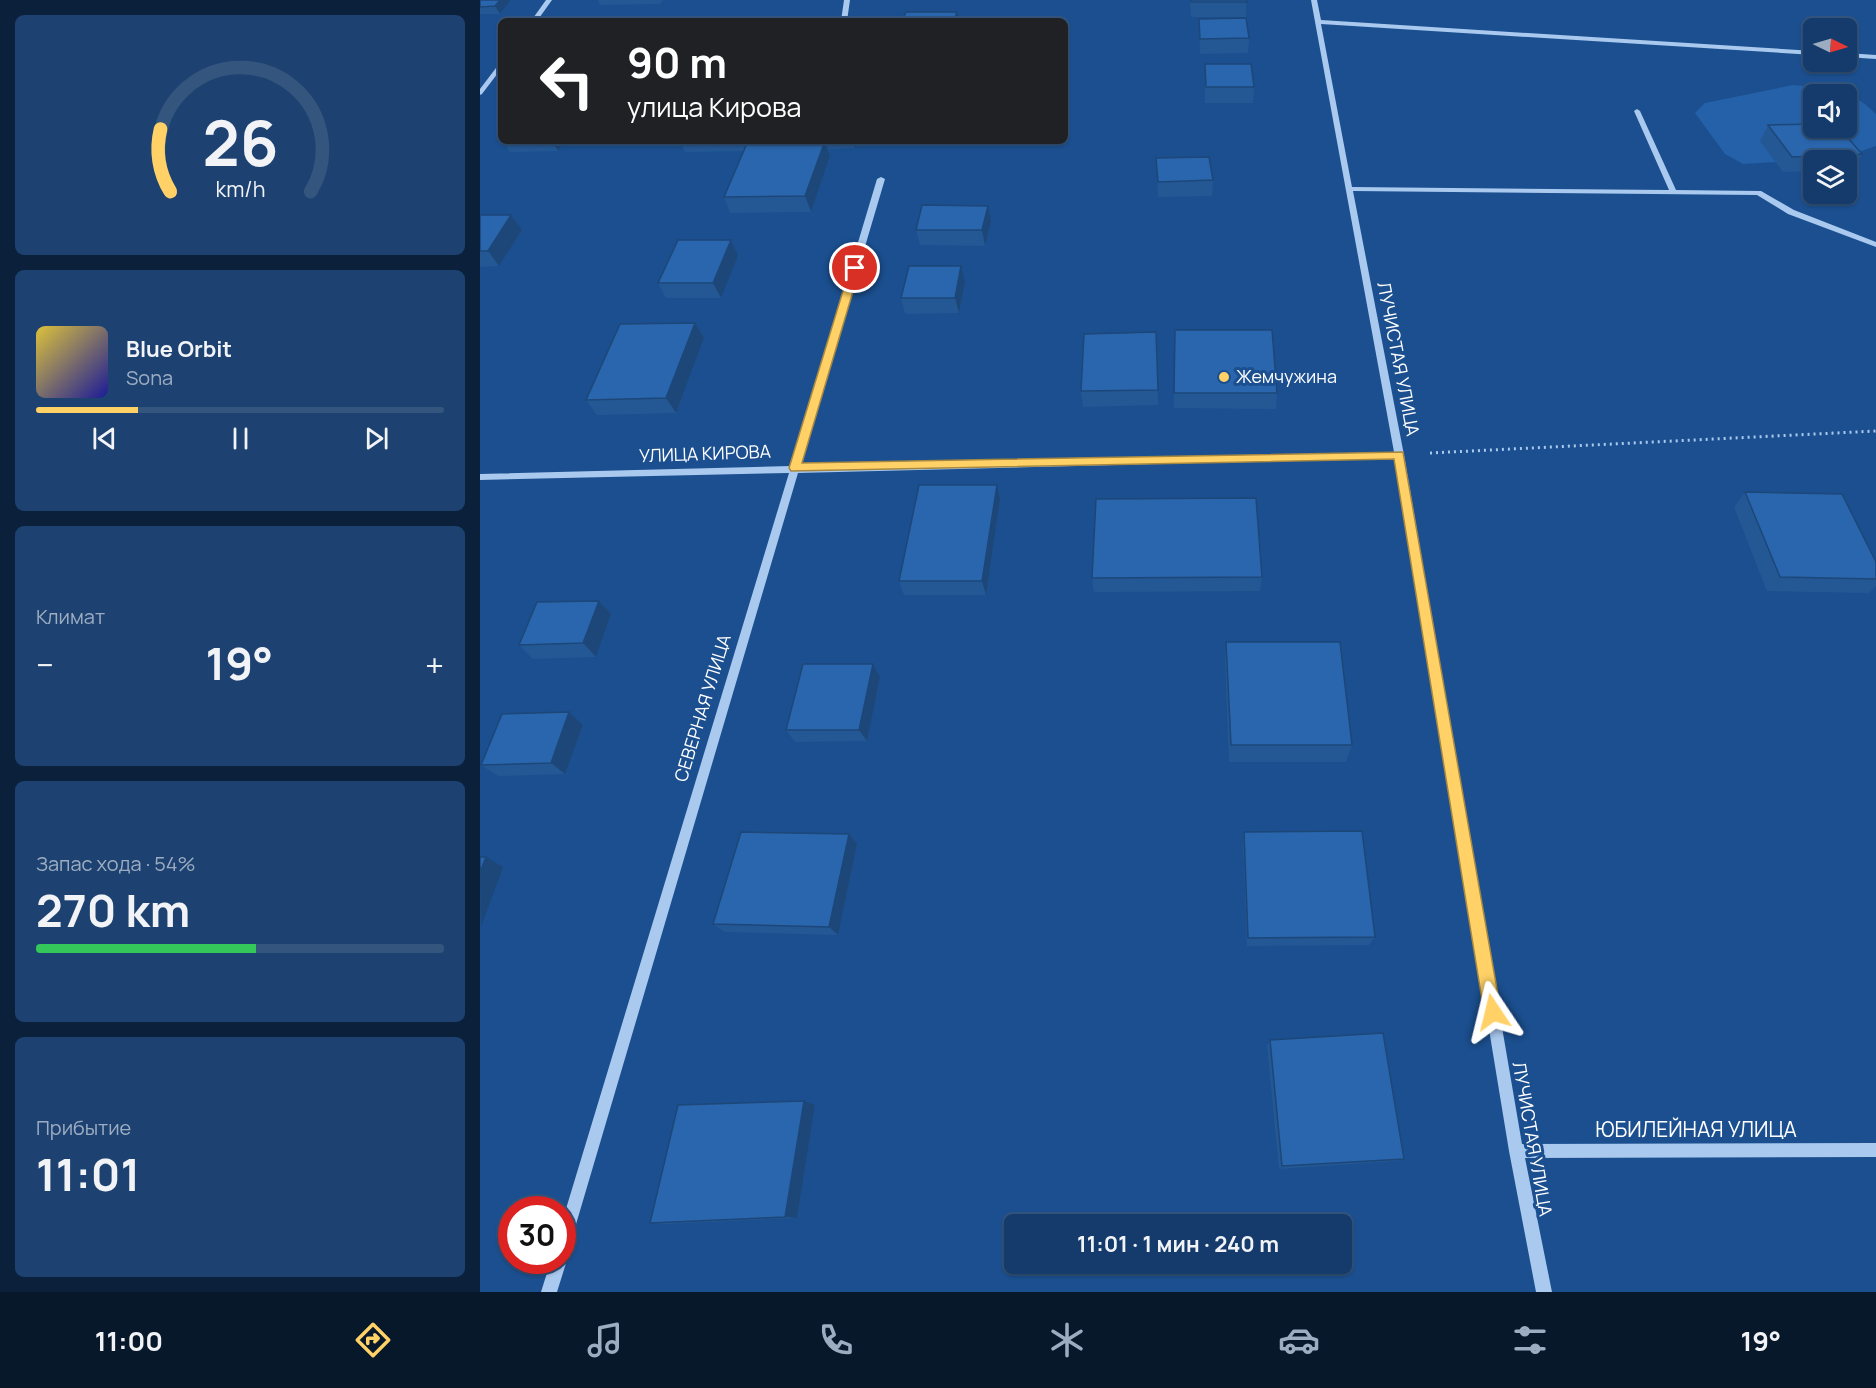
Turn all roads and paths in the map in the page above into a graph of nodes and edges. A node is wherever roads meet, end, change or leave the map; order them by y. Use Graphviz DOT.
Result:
graph roads {
  1 [pos="549,0"];
  2 [pos="847,0"];
  3 [pos="1314,0"];
  4 [pos="536,18"];
  5 [pos="844,18"];
  6 [pos="1318,22"];
  7 [pos="1803,52"];
  8 [pos="1857,56"];
  9 [pos="1876,57"];
  10 [pos="498,69"];
  11 [pos="480,93"];
  12 [pos="1636,111"];
  13 [pos="881,179"];
  14 [pos="1349,189"];
  15 [pos="1673,192"];
  16 [pos="1876,245"];
  17 [pos="1876,431"];
  18 [pos="1399,455"];
  19 [pos="795,468"];
  20 [pos="480,477"];
  21 [pos="1876,1150"];
  22 [pos="1516,1151"];
  23 [pos="576,1201"];
  24 [pos="555,1274"];
  25 [pos="549,1292"];
  26 [pos="1544,1292"];
  1 -- 4 [label="street"];
  2 -- 5 [label="street"];
  3 -- 6 [label="street, ЛУЧИСТАЯ УЛИЦА"];
  6 -- 7 [label="street"];
  6 -- 14 [label="street, ЛУЧИСТАЯ УЛИЦА"];
  8 -- 9 [label="street"];
  10 -- 11 [label="street"];
  12 -- 15 [label="street"];
  13 -- 19 [label="street, СЕВЕРНАЯ УЛИЦА"];
  14 -- 15 [label="street"];
  14 -- 18 [label="street, ЛУЧИСТАЯ УЛИЦА"];
  15 -- 16 [label="street"];
  17 -- 18 [label="path"];
  18 -- 19 [label="street, УЛИЦА КИРОВА"];
  18 -- 22 [label="street, ЛУЧИСТАЯ УЛИЦА"];
  19 -- 20 [label="street, УЛИЦА КИРОВА"];
  19 -- 23 [label="street, СЕВЕРНАЯ УЛИЦА"];
  21 -- 22 [label="street, ЮБИЛЕЙНАЯ УЛИЦА"];
  22 -- 26 [label="street, ЛУЧИСТАЯ УЛИЦА"];
  24 -- 25 [label="street"];
}
